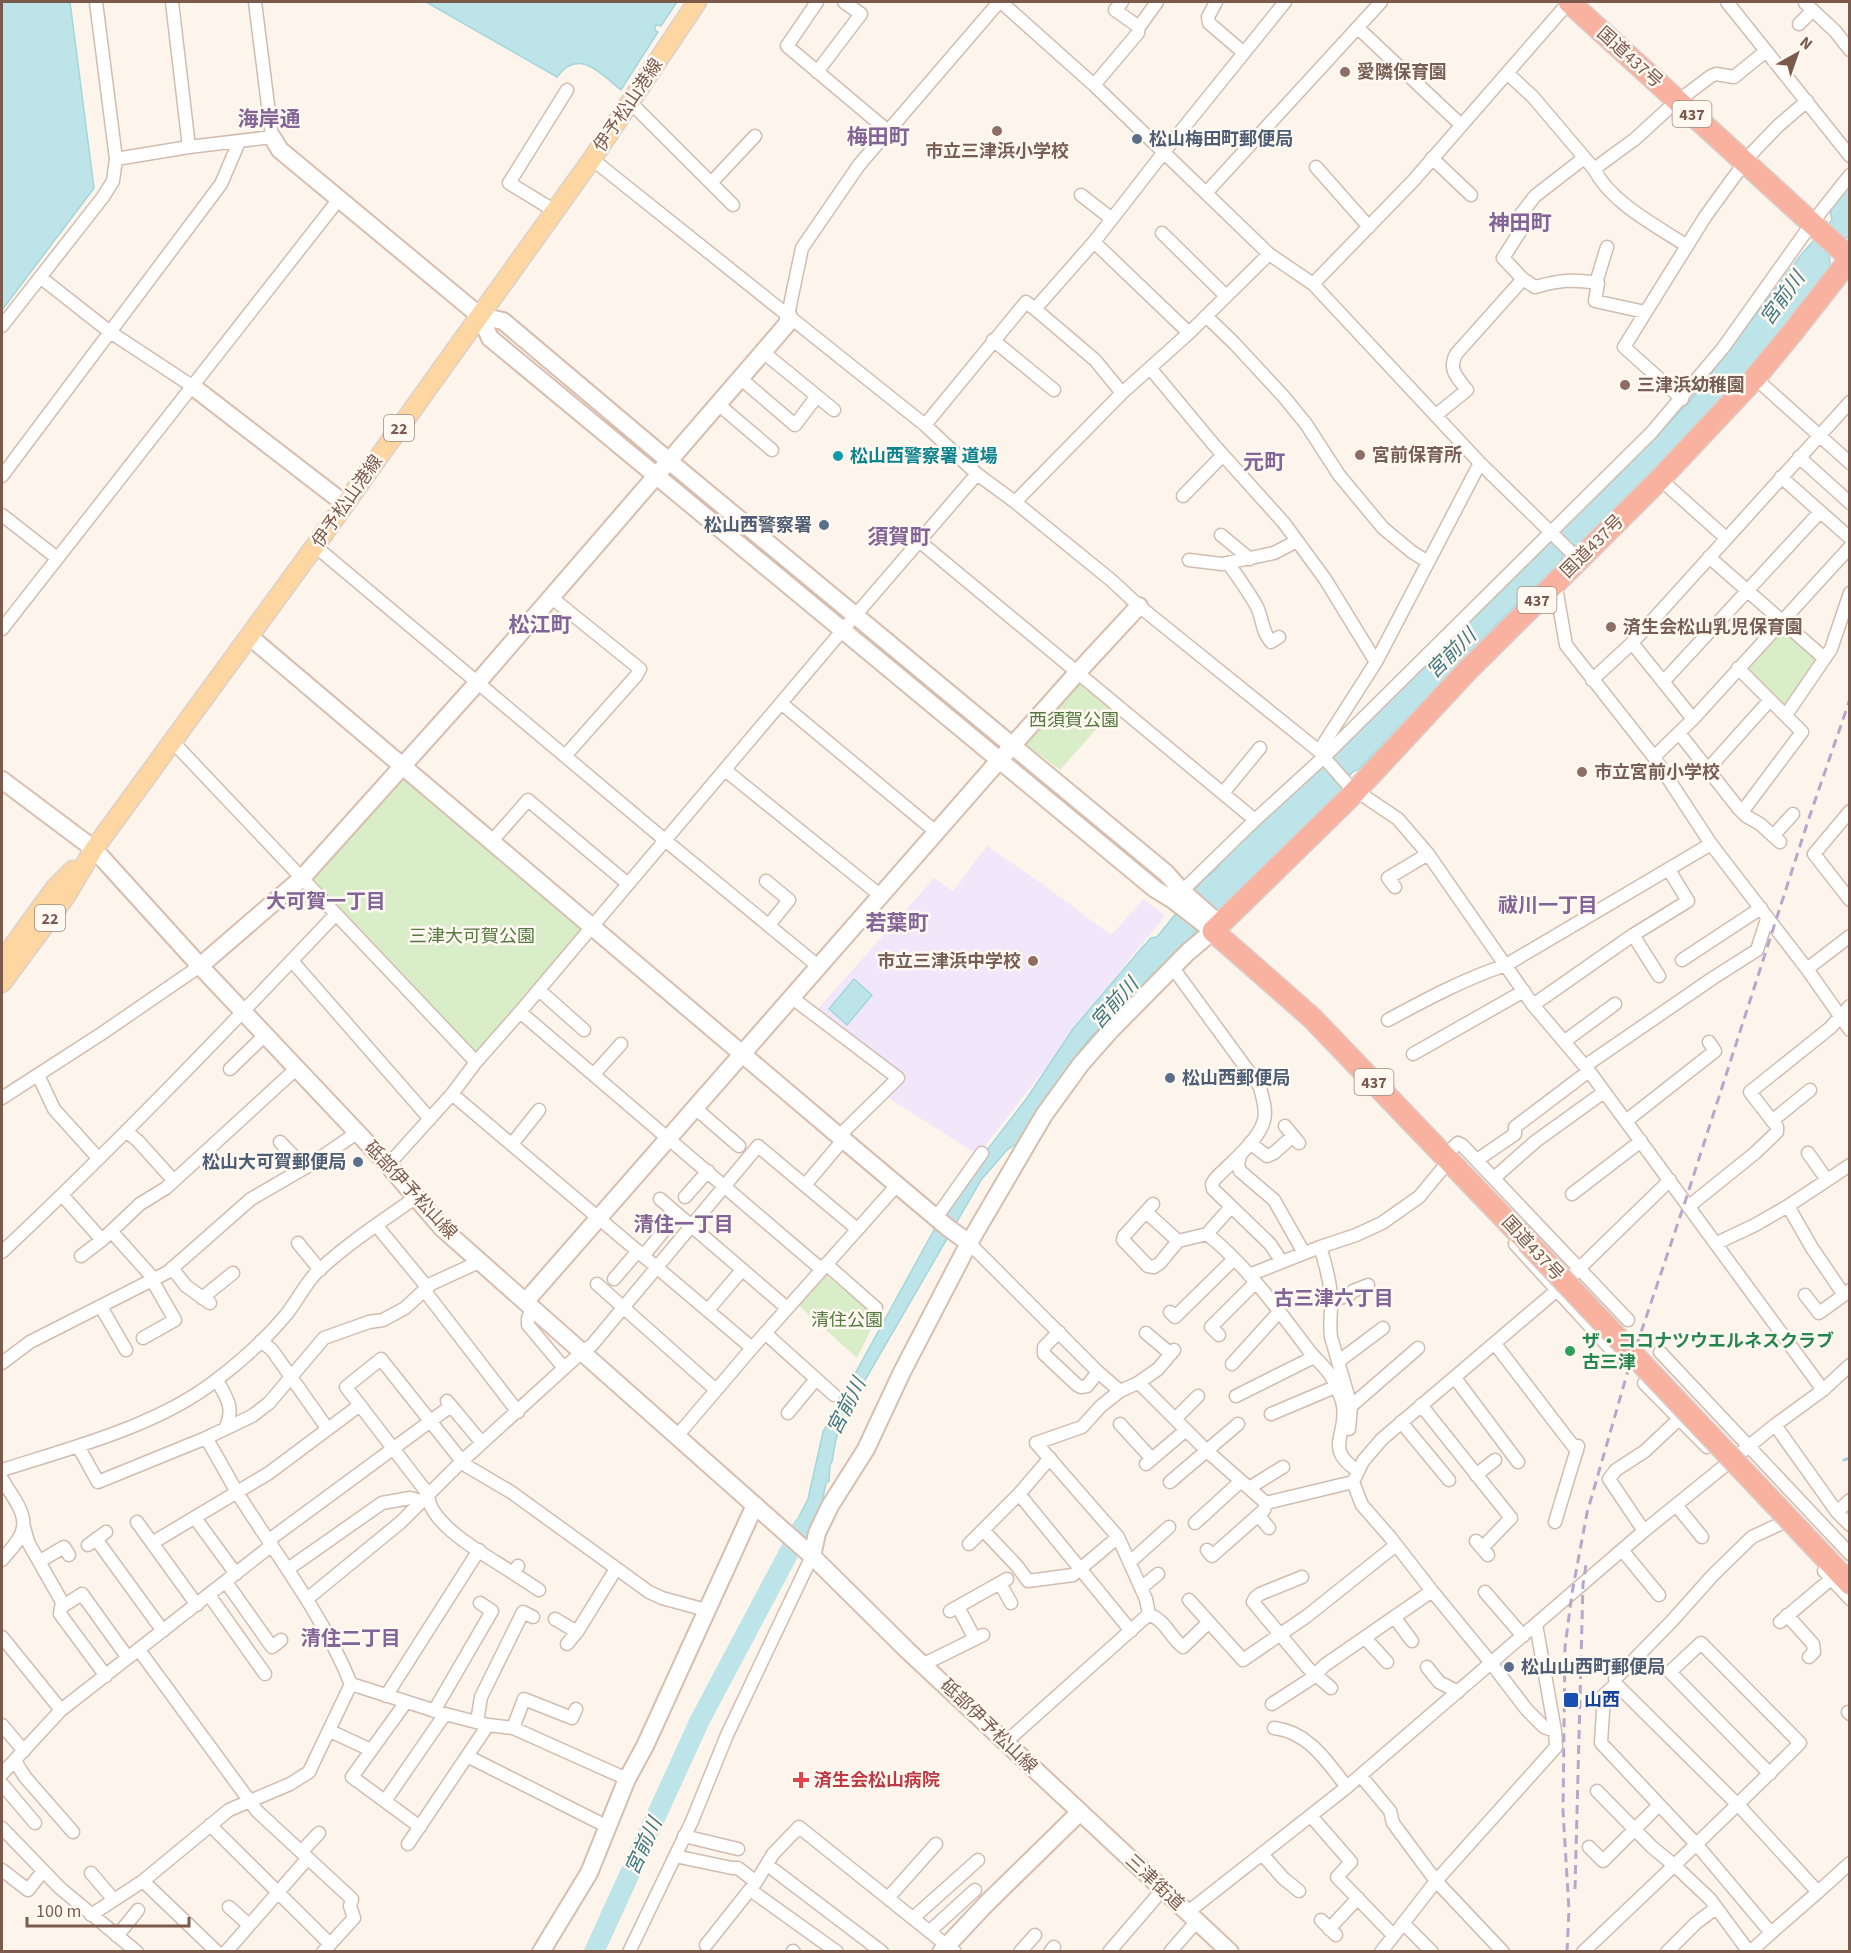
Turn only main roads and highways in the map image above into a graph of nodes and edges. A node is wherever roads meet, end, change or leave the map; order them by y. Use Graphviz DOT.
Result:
graph roads {
  1 [pos="697,2"];
  2 [pos="1569,2"];
  3 [pos="1847,256"];
  4 [pos="94,849"];
  5 [pos="2,961"];
  6 [pos="2,983"];
  7 [pos="1805,1529"];
  8 [pos="1850,1569"];
  9 [pos="1840,1581"];
  1 -- 4 [label="main road, 伊予松山港線 / 22"];
  2 -- 3 [label="highway, 国道437号 / 437"];
  3 -- 7 [label="highway, 国道437号 / 437, bridge"];
  4 -- 5 [label="main road, 伊予松山港線 / 22"];
  4 -- 6 [label="main road, 伊予松山港線 / 22"];
  7 -- 8 [label="highway, 国道437号 / 437"];
  7 -- 9 [label="highway, 国道437号 / 437"];
}
